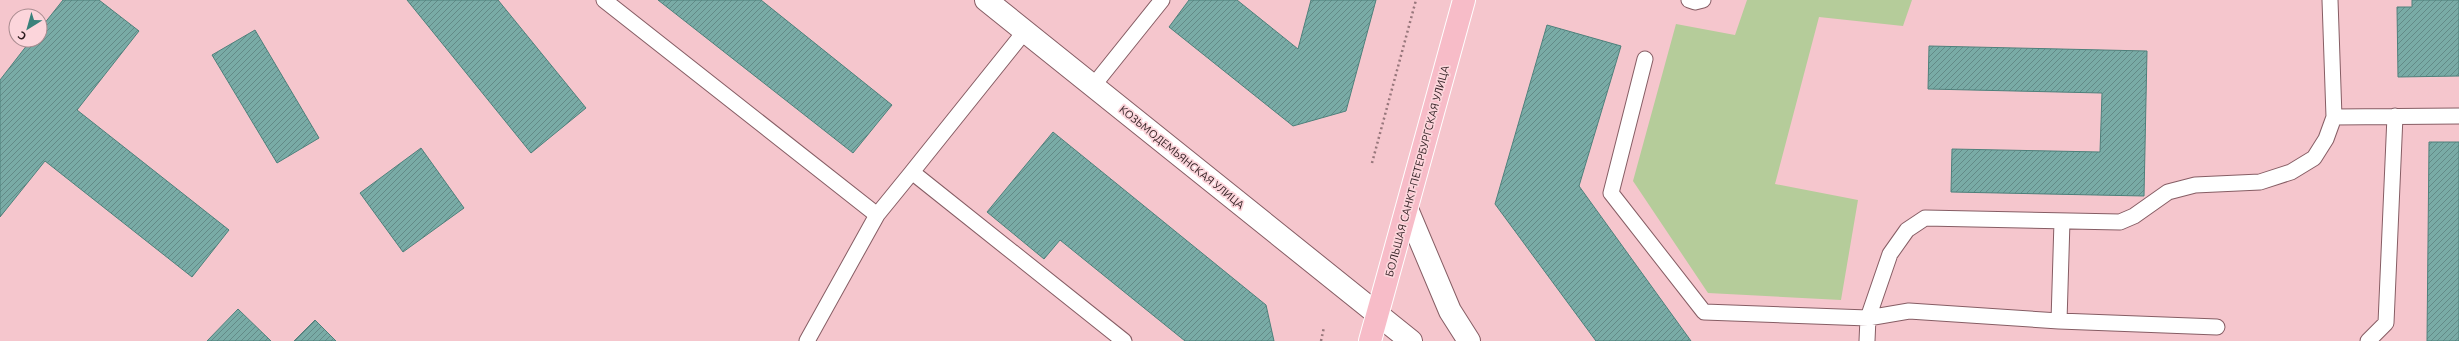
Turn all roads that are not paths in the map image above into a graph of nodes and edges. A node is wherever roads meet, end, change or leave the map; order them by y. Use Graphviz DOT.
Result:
graph roads {
  1 [pos="604,0"];
  2 [pos="986,0"];
  3 [pos="1162,0"];
  4 [pos="1464,0"];
  5 [pos="1689,0"];
  6 [pos="1703,0"];
  7 [pos="2330,0"];
  8 [pos="1025,31"];
  9 [pos="1644,59"];
  10 [pos="1093,86"];
  11 [pos="2395,116"];
  12 [pos="2459,116"];
  13 [pos="2334,117"];
  14 [pos="912,172"];
  15 [pos="1407,209"];
  16 [pos="877,215"];
  17 [pos="2062,221"];
  18 [pos="1378,314"];
  19 [pos="1868,318"];
  20 [pos="2059,321"];
  21 [pos="2217,327"];
  22 [pos="807,341"];
  23 [pos="1124,341"];
  24 [pos="1370,341"];
  25 [pos="1411,341"];
  26 [pos="1469,341"];
  27 [pos="1867,341"];
  28 [pos="2368,341"];
  1 -- 16 [label="lane"];
  2 -- 8 [label="street, КОЗЬМОДЕМЬЯНСКАЯ УЛИЦА"];
  3 -- 10 [label="lane"];
  4 -- 15 [label="main road, БОЛЬШАЯ САНКТ-ПЕТЕРБУРГСКАЯ УЛИЦА"];
  5 -- 6 [label="lane"];
  7 -- 13 [label="lane"];
  8 -- 10 [label="street, КОЗЬМОДЕМЬЯНСКАЯ УЛИЦА"];
  8 -- 14 [label="lane"];
  9 -- 19 [label="lane"];
  10 -- 18 [label="street, КОЗЬМОДЕМЬЯНСКАЯ УЛИЦА"];
  11 -- 12 [label="lane"];
  11 -- 13 [label="lane"];
  11 -- 28 [label="lane"];
  13 -- 17 [label="lane"];
  14 -- 16 [label="lane"];
  14 -- 23 [label="lane"];
  15 -- 18 [label="main road, БОЛЬШАЯ САНКТ-ПЕТЕРБУРГСКАЯ УЛИЦА"];
  15 -- 26 [label="street"];
  16 -- 22 [label="lane"];
  17 -- 19 [label="lane"];
  17 -- 20 [label="lane"];
  18 -- 24 [label="main road, БОЛЬШАЯ САНКТ-ПЕТЕРБУРГСКАЯ УЛИЦА"];
  18 -- 25 [label="street, КОЗЬМОДЕМЬЯНСКАЯ УЛИЦА"];
  19 -- 20 [label="lane"];
  19 -- 27 [label="lane"];
  20 -- 21 [label="lane"];
}
